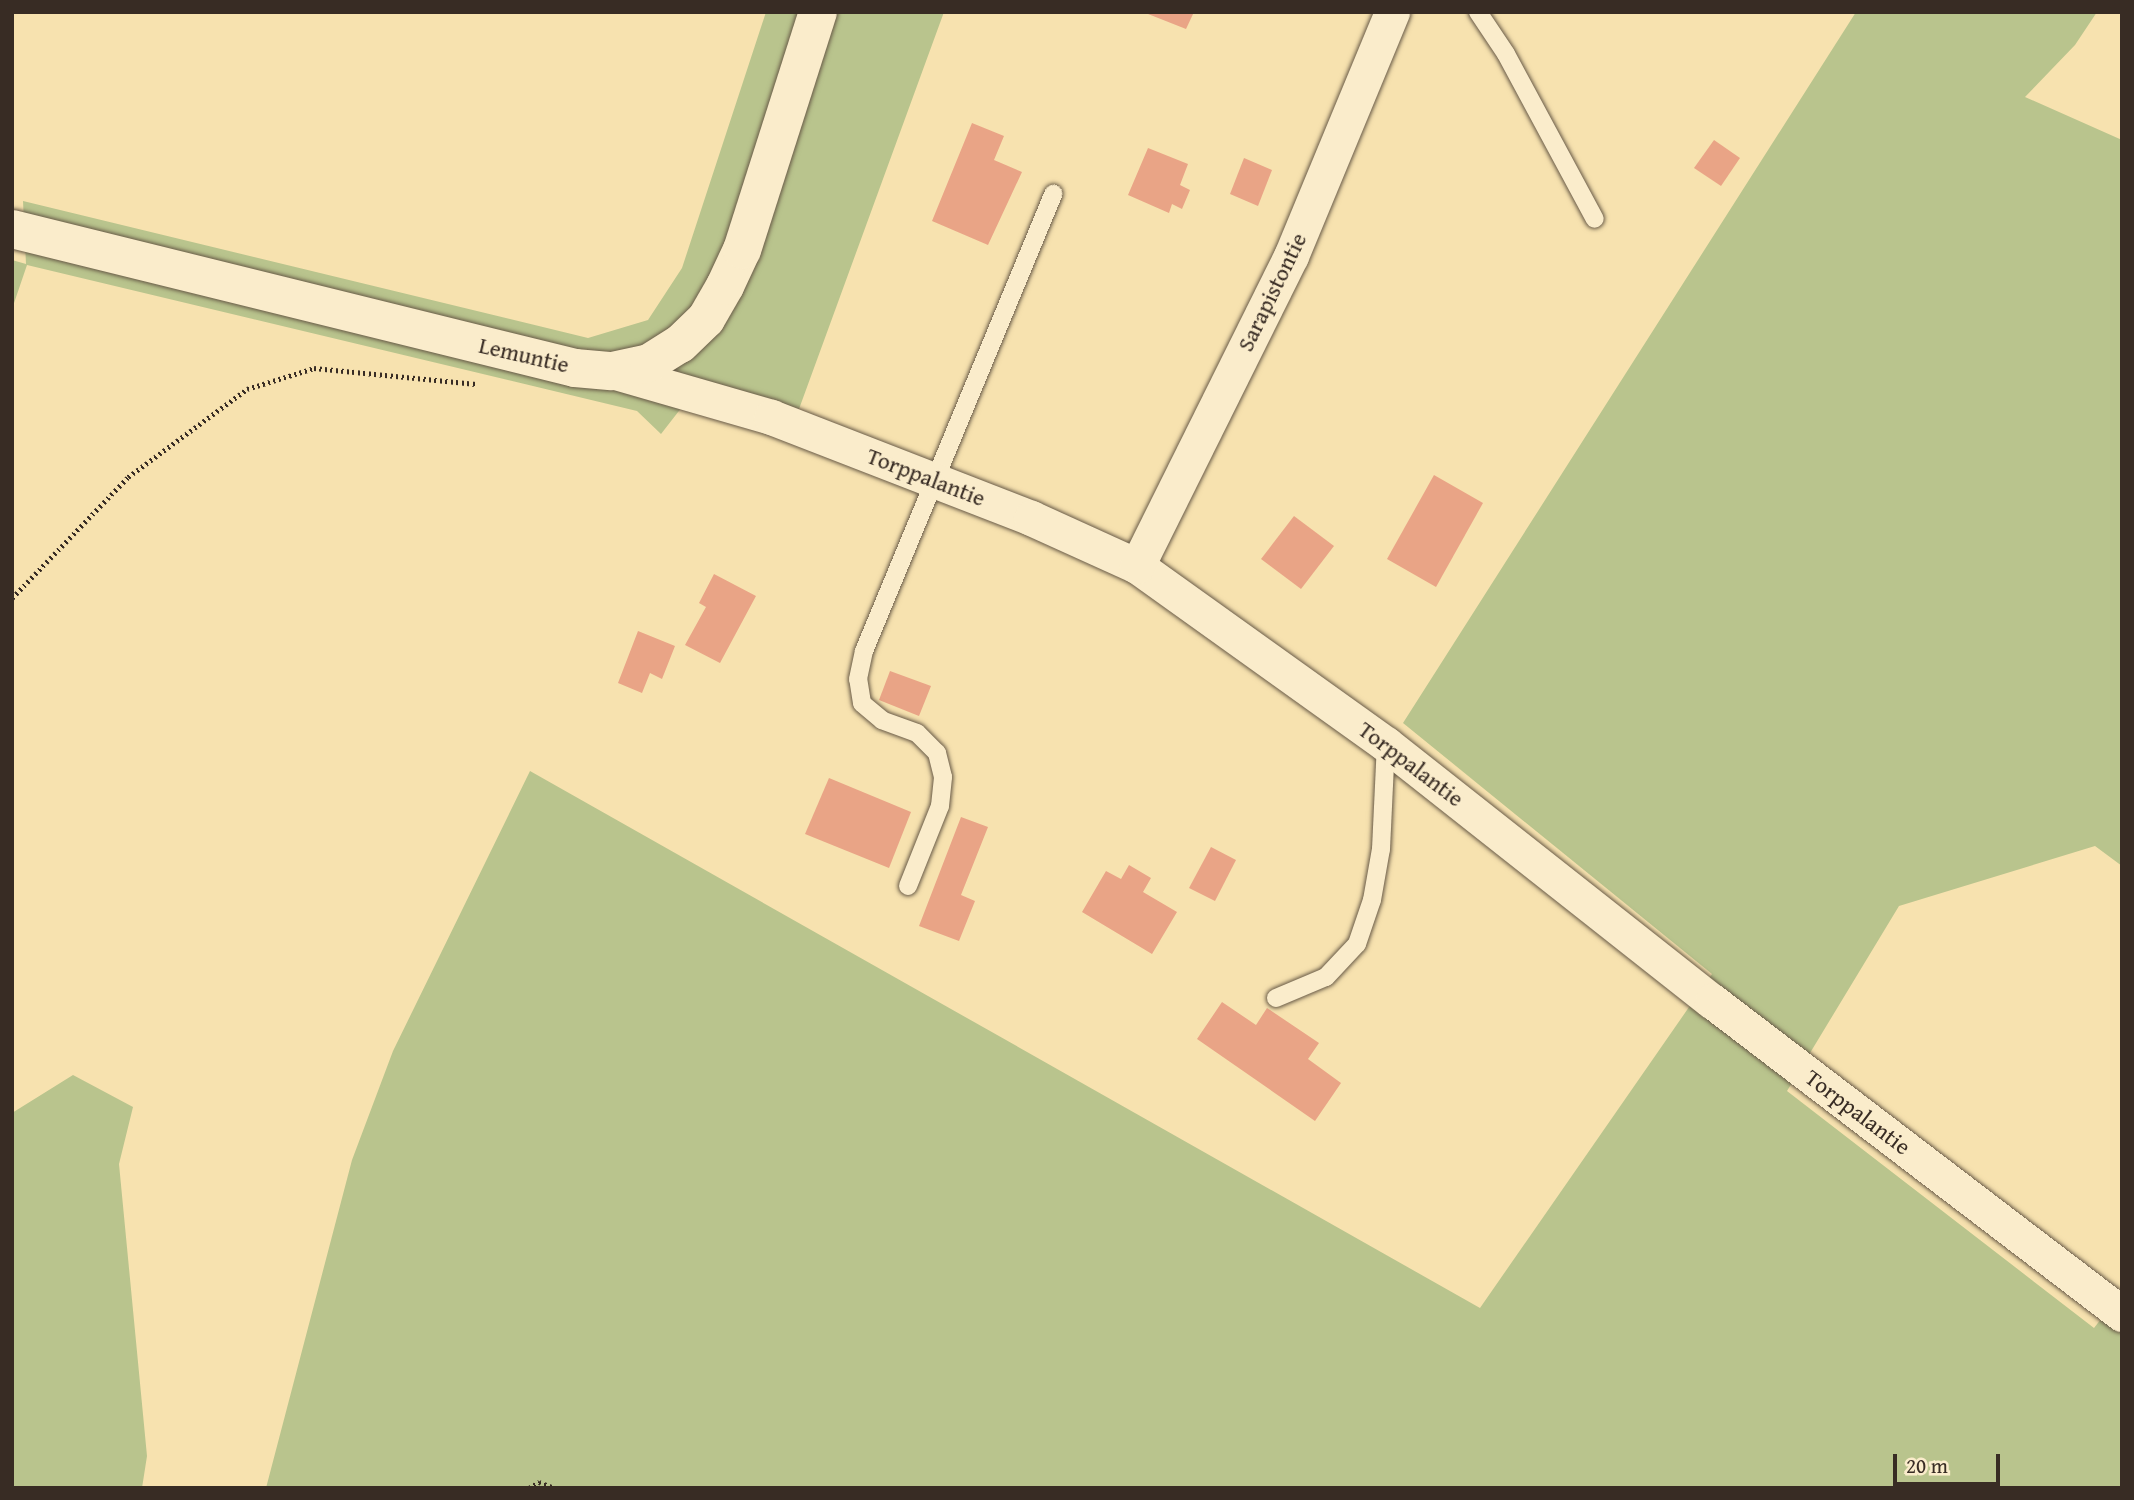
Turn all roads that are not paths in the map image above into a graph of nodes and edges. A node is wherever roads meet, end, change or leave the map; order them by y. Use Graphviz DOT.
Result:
graph roads {
  1 [pos="818,12"];
  2 [pos="1392,12"];
  3 [pos="1478,12"];
  4 [pos="1053,194"];
  5 [pos="1595,219"];
  6 [pos="12,229"];
  7 [pos="612,371"];
  8 [pos="934,479"];
  9 [pos="1137,566"];
  10 [pos="1387,744"];
  11 [pos="908,886"];
  12 [pos="1276,998"];
  13 [pos="2122,1314"];
  1 -- 7 [label="street, Lemuntie"];
  2 -- 9 [label="street, Sarapistontie"];
  3 -- 5 [label="lane"];
  4 -- 8 [label="lane"];
  6 -- 7 [label="street, Lemuntie"];
  7 -- 8 [label="street, Torppalantie"];
  8 -- 9 [label="street, Torppalantie"];
  8 -- 11 [label="lane"];
  9 -- 10 [label="street, Torppalantie"];
  10 -- 12 [label="lane"];
  10 -- 13 [label="street, Torppalantie"];
}
